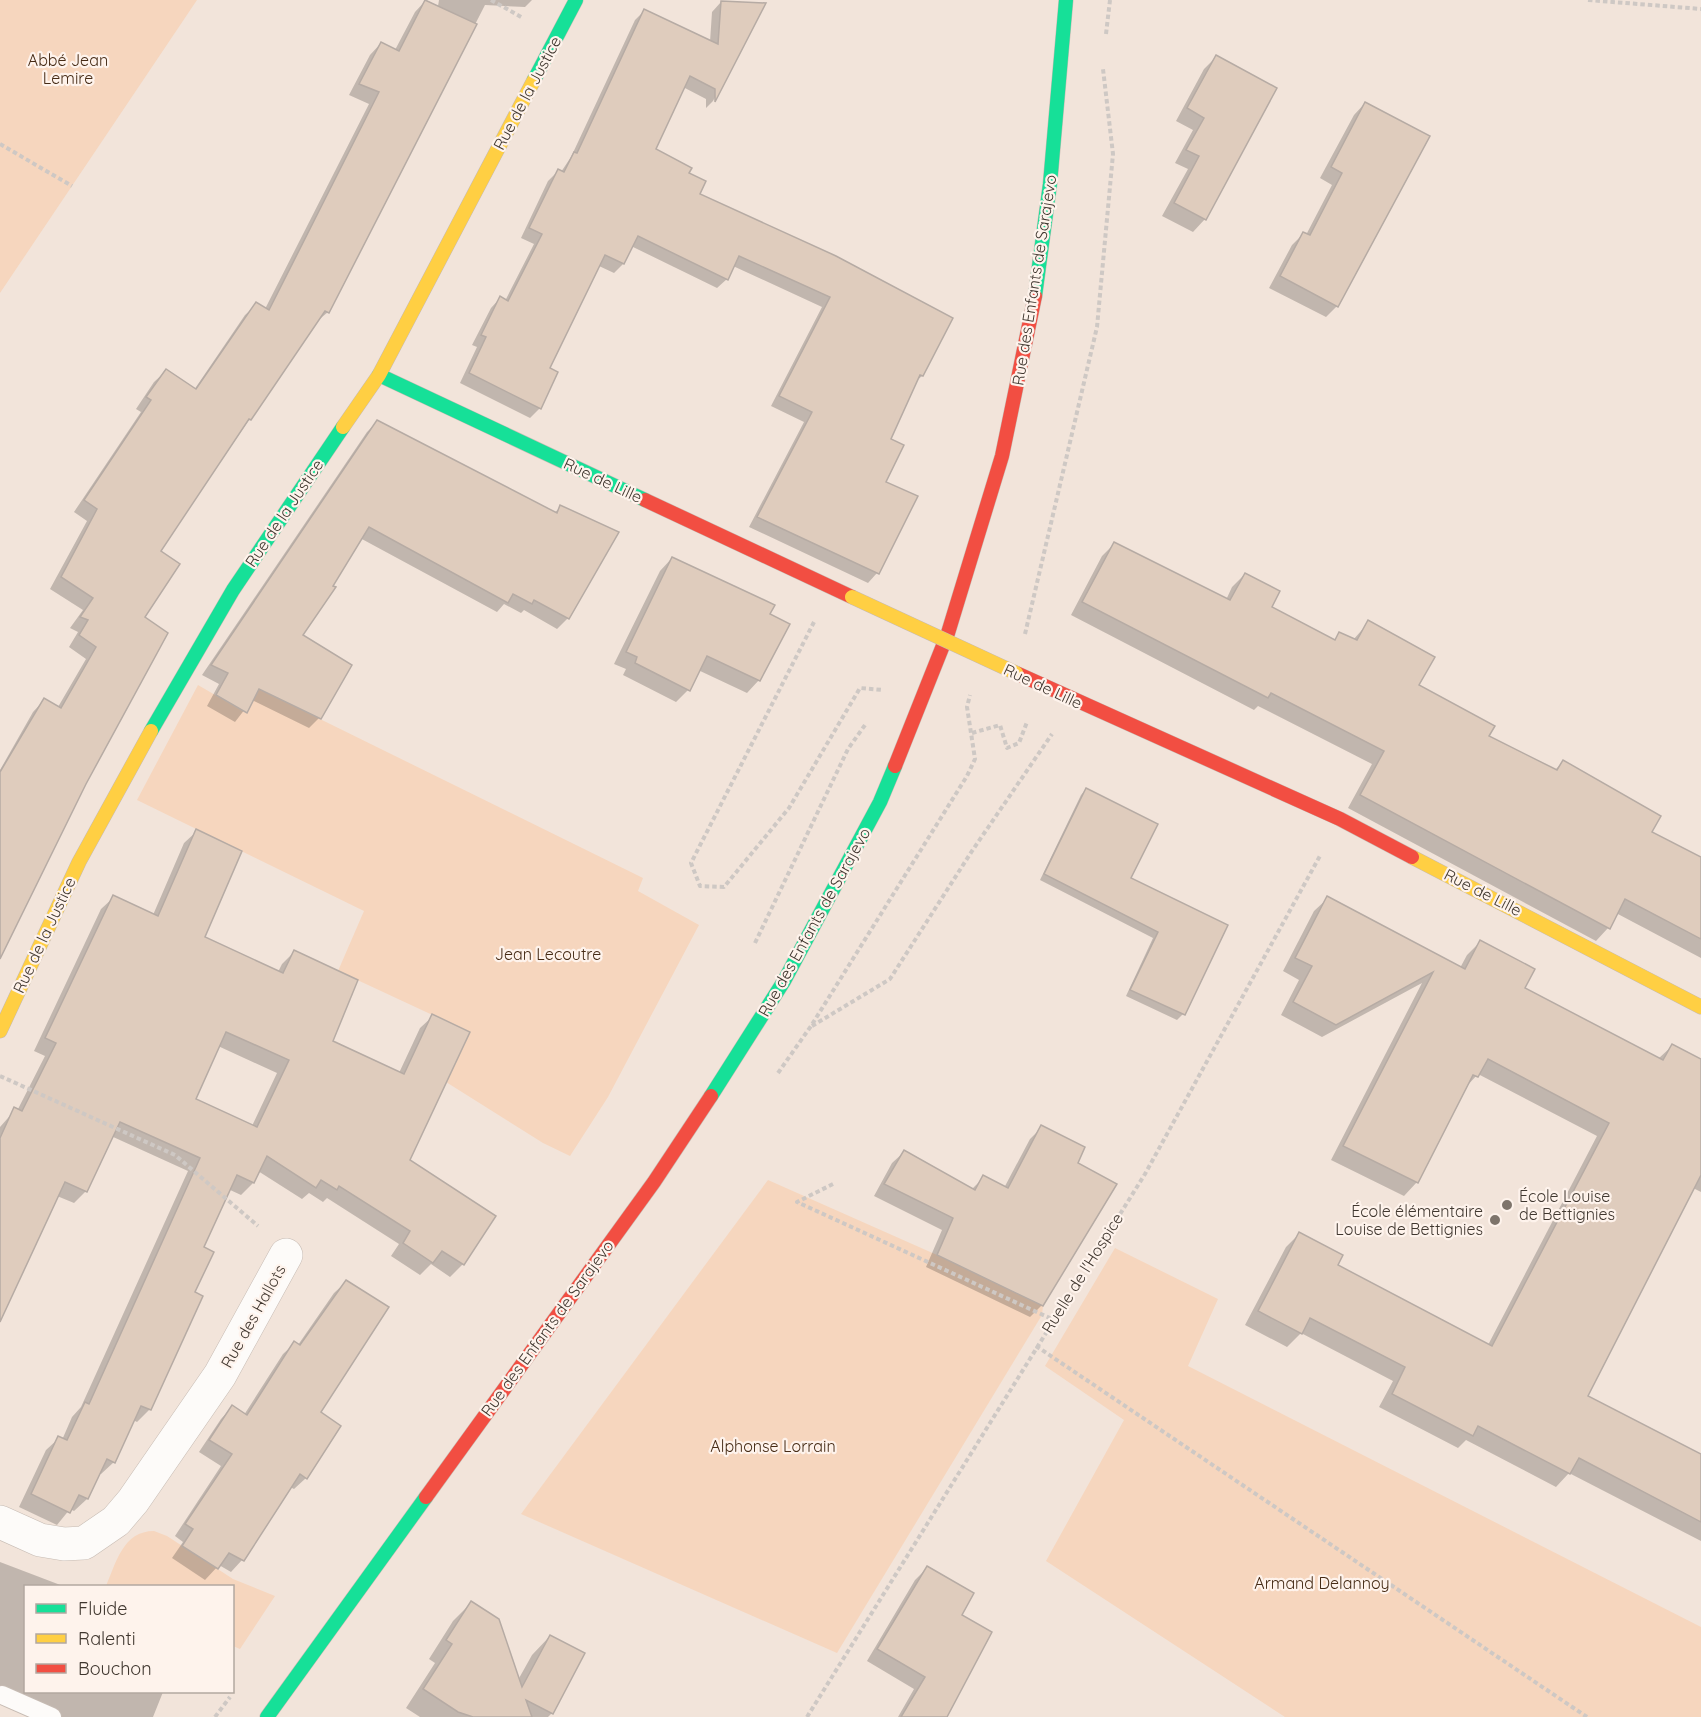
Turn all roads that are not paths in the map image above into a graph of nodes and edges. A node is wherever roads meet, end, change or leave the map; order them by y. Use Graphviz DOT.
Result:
graph roads {
  1 [pos="576,0"];
  2 [pos="1066,0"];
  3 [pos="380,375"];
  4 [pos="1701,1007"];
  5 [pos="0,1031"];
  6 [pos="286,1255"];
  7 [pos="0,1522"];
  8 [pos="2,1695"];
  9 [pos="52,1717"];
  10 [pos="267,1717"];
  1 -- 3 [label="street, Rue de la Justice"];
  2 -- 10 [label="street, Rue des Enfants de Sarajevo"];
  3 -- 4 [label="street, Rue de Lille, bridge"];
  3 -- 5 [label="street, Rue de la Justice"];
  6 -- 7 [label="street, Rue des Hallots"];
  8 -- 9 [label="lane"];
}
